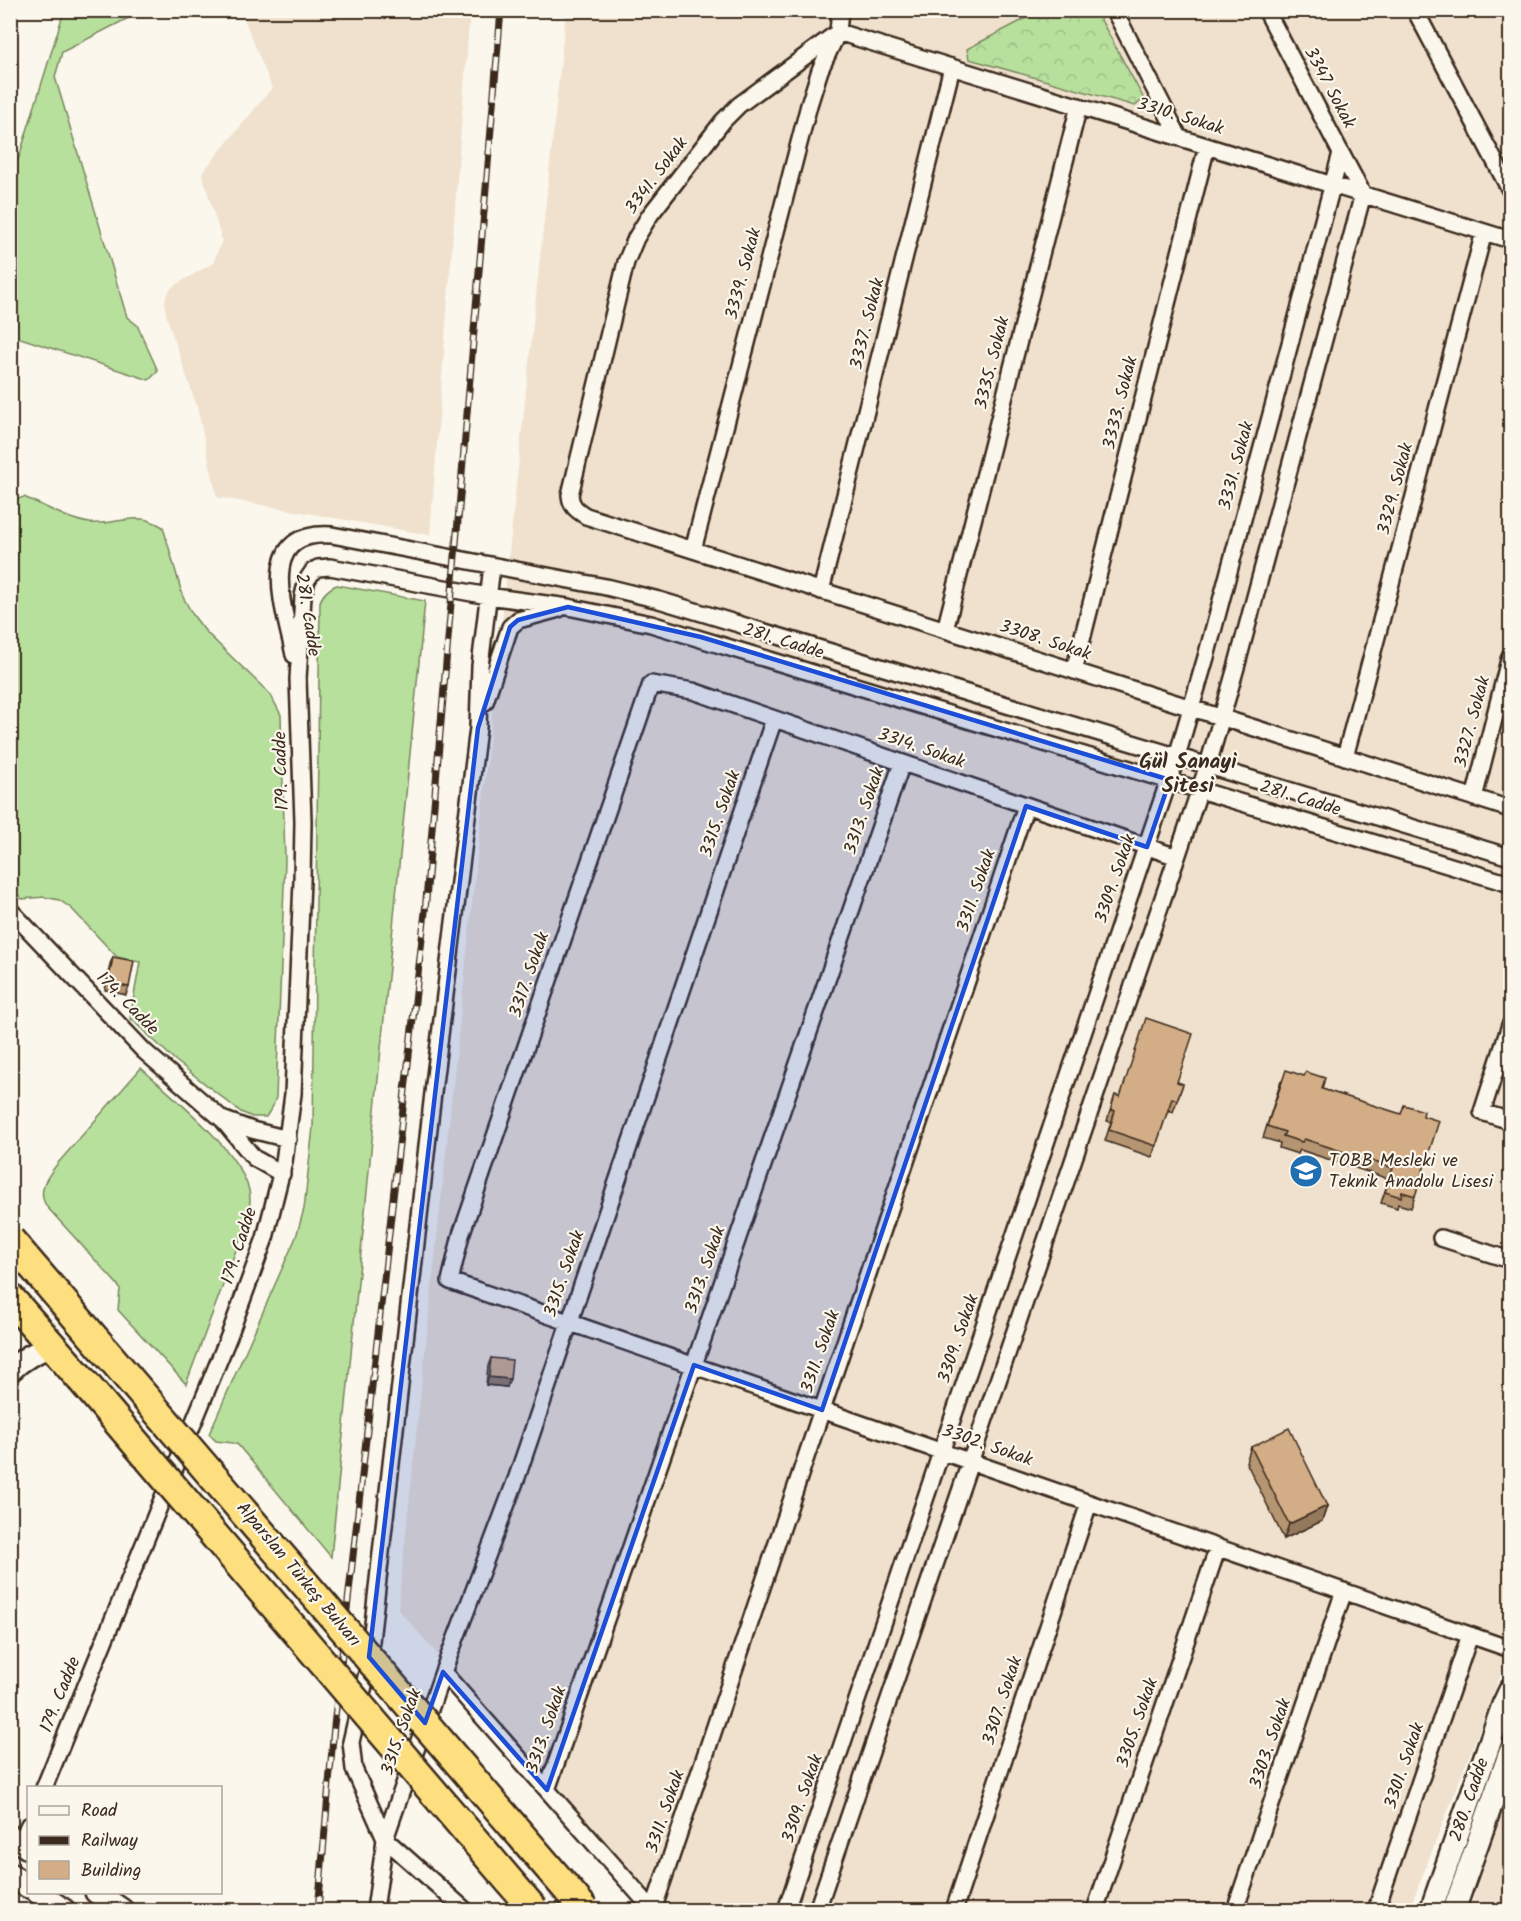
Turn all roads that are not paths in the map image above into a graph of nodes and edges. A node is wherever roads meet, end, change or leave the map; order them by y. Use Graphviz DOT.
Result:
graph roads {
  1 [pos="840,10"];
  2 [pos="1114,10"];
  3 [pos="1266,10"];
  4 [pos="1415,10"];
  5 [pos="838,32"];
  6 [pos="952,67"];
  7 [pos="1079,106"];
  8 [pos="1179,137"];
  9 [pos="1207,146"];
  10 [pos="1341,153"];
  11 [pos="1332,185"];
  12 [pos="1510,190"];
  13 [pos="1363,194"];
  14 [pos="1484,232"];
  15 [pos="1510,240"];
  16 [pos="571,504"];
  17 [pos="693,550"];
  18 [pos="492,566"];
  19 [pos="821,591"];
  20 [pos="488,596"];
  21 [pos="568,607"];
  22 [pos="945,630"];
  23 [pos="1510,656"];
  24 [pos="1074,671"];
  25 [pos="298,679"];
  26 [pos="651,684"];
  27 [pos="1192,708"];
  28 [pos="1222,718"];
  29 [pos="774,719"];
  30 [pos="478,728"];
  31 [pos="1178,756"];
  32 [pos="1345,757"];
  33 [pos="902,763"];
  34 [pos="1208,765"];
  35 [pos="1170,780"];
  36 [pos="1200,789"];
  37 [pos="1474,798"];
  38 [pos="1026,806"];
  39 [pos="1510,809"];
  40 [pos="1147,847"];
  41 [pos="1177,857"];
  42 [pos="1510,857"];
  43 [pos="1510,884"];
  44 [pos="10,910"];
  45 [pos="1510,1024"];
  46 [pos="222,1119"];
  47 [pos="1510,1121"];
  48 [pos="288,1139"];
  49 [pos="282,1173"];
  50 [pos="1441,1238"];
  51 [pos="10,1239"];
  52 [pos="1510,1260"];
  53 [pos="450,1281"];
  54 [pos="10,1298"];
  55 [pos="569,1322"];
  56 [pos="53,1346"];
  57 [pos="694,1365"];
  58 [pos="10,1371"];
  59 [pos="822,1410"];
  60 [pos="942,1451"];
  61 [pos="971,1462"];
  62 [pos="1089,1503"];
  63 [pos="1218,1547"];
  64 [pos="1344,1591"];
  65 [pos="1470,1635"];
  66 [pos="1510,1649"];
  67 [pos="443,1672"];
  68 [pos="1510,1690"];
  69 [pos="1510,1752"];
  70 [pos="45,1786"];
  71 [pos="547,1790"];
  72 [pos="385,1839"];
  73 [pos="10,1874"];
  74 [pos="27,1886"];
  75 [pos="38,1894"];
  76 [pos="97,1894"];
  77 [pos="653,1910"];
  78 [pos="64,1911"];
  79 [pos="122,1911"];
  80 [pos="375,1911"];
  81 [pos="465,1911"];
  82 [pos="534,1911"];
  83 [pos="585,1911"];
  84 [pos="786,1911"];
  85 [pos="817,1911"];
  86 [pos="954,1911"];
  87 [pos="1095,1911"];
  88 [pos="1235,1911"];
  89 [pos="1376,1911"];
  90 [pos="1431,1911"];
  91 [pos="1454,1911"];
  1 -- 5 [label="street, 3339. Sokak"];
  2 -- 8 [label="street"];
  3 -- 10 [label="street, 3347 Sokak"];
  4 -- 12 [label="street"];
  5 -- 6 [label="street, 3310. Sokak"];
  5 -- 16 [label="street, 3341. Sokak"];
  5 -- 17 [label="street, 3339. Sokak"];
  6 -- 7 [label="street, 3310. Sokak"];
  6 -- 19 [label="street, 3337. Sokak"];
  7 -- 8 [label="street, 3310. Sokak"];
  7 -- 22 [label="street, 3335. Sokak"];
  8 -- 9 [label="street, 3310. Sokak"];
  9 -- 11 [label="street, 3310. Sokak"];
  9 -- 24 [label="street, 3333. Sokak"];
  10 -- 11 [label="street, 3331. Sokak"];
  10 -- 13 [label="street, 3347 Sokak"];
  11 -- 13 [label="street, 3310. Sokak"];
  11 -- 27 [label="street, 3331. Sokak"];
  13 -- 14 [label="street, 3310. Sokak"];
  13 -- 28 [label="street"];
  14 -- 15 [label="street, 3310. Sokak"];
  14 -- 32 [label="street, 3329. Sokak"];
  16 -- 17 [label="street, 3308. Sokak"];
  17 -- 19 [label="street, 3308. Sokak"];
  18 -- 20 [label="street"];
  18 -- 25 [label="street, 281. Cadde"];
  18 -- 31 [label="street, 281. Cadde"];
  19 -- 22 [label="street, 3308. Sokak"];
  20 -- 21 [label="street, 281. Cadde"];
  20 -- 25 [label="street, 281. Cadde"];
  20 -- 30 [label="street"];
  21 -- 30 [label="street"];
  21 -- 35 [label="street, 281. Cadde"];
  22 -- 24 [label="street, 3308. Sokak"];
  23 -- 37 [label="street, 3327. Sokak"];
  24 -- 27 [label="street, 3308. Sokak"];
  25 -- 48 [label="street, 179. Cadde"];
  26 -- 29 [label="street, 3314. Sokak"];
  26 -- 53 [label="street, 3317. Sokak"];
  27 -- 28 [label="street, 3308. Sokak"];
  27 -- 31 [label="street, 3331. Sokak"];
  28 -- 32 [label="street, 3308. Sokak"];
  28 -- 34 [label="street"];
  29 -- 33 [label="street, 3314. Sokak"];
  29 -- 55 [label="street, 3315. Sokak"];
  30 -- 72 [label="street"];
  31 -- 34 [label="street, 281. Cadde"];
  31 -- 35 [label="street, 3309. Sokak"];
  32 -- 37 [label="street, 3308. Sokak"];
  33 -- 38 [label="street, 3314. Sokak"];
  33 -- 57 [label="street, 3313. Sokak"];
  34 -- 36 [label="street"];
  34 -- 42 [label="street, 281. Cadde"];
  35 -- 36 [label="street, 281. Cadde"];
  35 -- 40 [label="street, 3309. Sokak"];
  36 -- 41 [label="street"];
  36 -- 43 [label="street, 281. Cadde"];
  37 -- 39 [label="street, 3308. Sokak"];
  38 -- 40 [label="street, 3314. Sokak"];
  38 -- 59 [label="street, 3311. Sokak"];
  40 -- 41 [label="street, 3314. Sokak"];
  40 -- 60 [label="street, 3309. Sokak"];
  41 -- 61 [label="street"];
  44 -- 46 [label="street, 174. Cadde"];
  45 -- 47 [label="street"];
  46 -- 48 [label="street"];
  46 -- 49 [label="street"];
  48 -- 49 [label="street, 179. Cadde"];
  49 -- 70 [label="street, 179. Cadde"];
  50 -- 52 [label="street"];
  51 -- 83 [label="highway, Alparslan Türkeş Bulvarı, bridge"];
  53 -- 55 [label="street, 3302. Sokak"];
  54 -- 56 [label="highway"];
  55 -- 57 [label="street, 3302. Sokak"];
  55 -- 67 [label="street, 3315. Sokak"];
  56 -- 58 [label="street"];
  56 -- 82 [label="highway, bridge"];
  57 -- 59 [label="street, 3302. Sokak"];
  57 -- 71 [label="street, 3313. Sokak"];
  59 -- 60 [label="street, 3302. Sokak"];
  59 -- 77 [label="street, 3311. Sokak"];
  60 -- 61 [label="street, 3302. Sokak"];
  60 -- 84 [label="street, 3309. Sokak"];
  61 -- 62 [label="street, 3302. Sokak"];
  61 -- 85 [label="street"];
  62 -- 63 [label="street, 3302. Sokak"];
  62 -- 86 [label="street, 3307. Sokak"];
  63 -- 64 [label="street, 3302. Sokak"];
  63 -- 87 [label="street, 3305. Sokak"];
  64 -- 65 [label="street, 3302. Sokak"];
  64 -- 88 [label="street, 3303. Sokak"];
  65 -- 66 [label="street, 3302. Sokak"];
  65 -- 89 [label="street, 3301. Sokak"];
  67 -- 71 [label="street"];
  67 -- 72 [label="street, 3315. Sokak"];
  68 -- 90 [label="street, 280. Cadde"];
  69 -- 91 [label="street, 280. Cadde"];
  71 -- 77 [label="street"];
  72 -- 80 [label="street, 3315. Sokak"];
  72 -- 81 [label="street"];
  73 -- 74 [label="street"];
  75 -- 78 [label="street"];
  76 -- 79 [label="street"];
}
